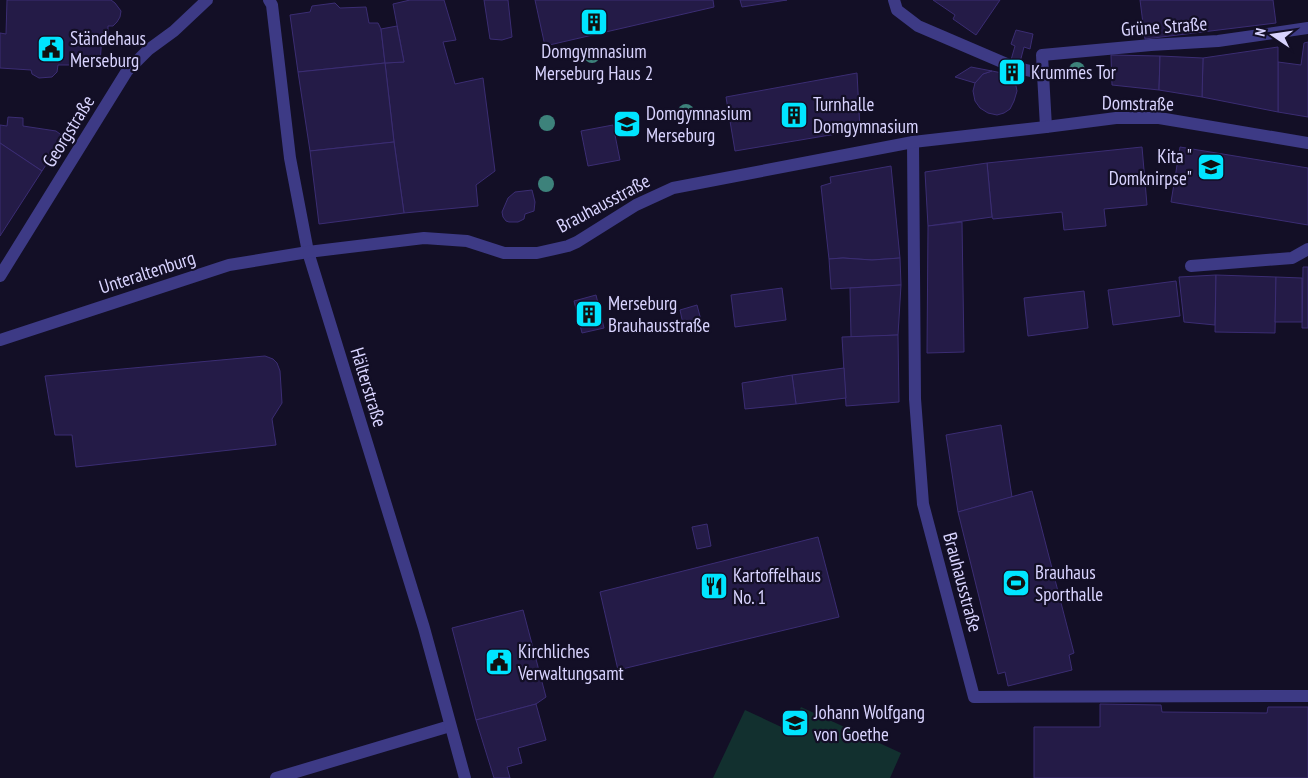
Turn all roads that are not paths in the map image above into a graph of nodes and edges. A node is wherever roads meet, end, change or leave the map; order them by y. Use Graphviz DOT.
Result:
graph roads {
  1 [pos="207,0"];
  2 [pos="269,0"];
  3 [pos="894,0"];
  4 [pos="1308,28"];
  5 [pos="1042,74"];
  6 [pos="1046,127"];
  7 [pos="913,142"];
  8 [pos="1308,143"];
  9 [pos="1308,249"];
  10 [pos="308,252"];
  11 [pos="1191,266"];
  12 [pos="0,276"];
  13 [pos="0,340"];
  14 [pos="1308,696"];
  15 [pos="450,726"];
  16 [pos="276,778"];
  17 [pos="465,778"];
  1 -- 12 [label="street, Georgstraße"];
  2 -- 10 [label="street, Hälterstraße"];
  3 -- 5 [label="street"];
  4 -- 5 [label="street, Grüne Straße"];
  5 -- 6 [label="street"];
  6 -- 7 [label="street, Brauhausstraße"];
  6 -- 8 [label="street, Domstraße"];
  7 -- 10 [label="street, Brauhausstraße"];
  7 -- 14 [label="street, Brauhausstraße"];
  9 -- 11 [label="street"];
  10 -- 13 [label="street, Unteraltenburg"];
  10 -- 15 [label="street, Hälterstraße"];
  15 -- 16 [label="street"];
  15 -- 17 [label="street, Hälterstraße"];
}
